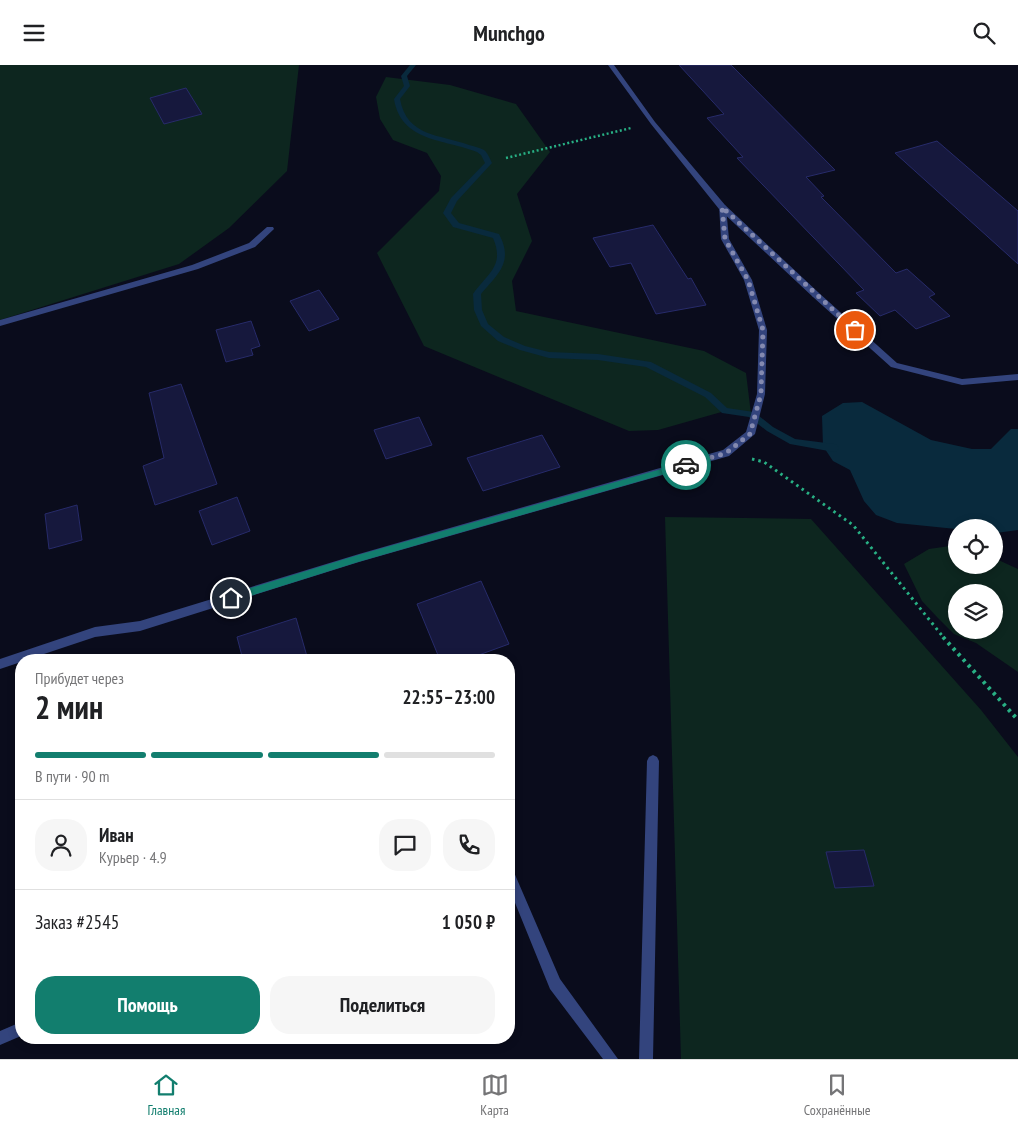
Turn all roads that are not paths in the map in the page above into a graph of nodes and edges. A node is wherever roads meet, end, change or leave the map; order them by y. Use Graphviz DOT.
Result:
graph roads {
  1 [pos="611,65"];
  2 [pos="722,207"];
  3 [pos="270,229"];
  4 [pos="0,323"];
  5 [pos="1018,377"];
  6 [pos="30,654"];
  7 [pos="15,659"];
  8 [pos="0,664"];
  9 [pos="653,761"];
  10 [pos="515,888"];
  11 [pos="15,1032"];
  12 [pos="0,1038"];
  13 [pos="610,1059"];
  14 [pos="646,1059"];
  1 -- 2 [label="street"];
  2 -- 5 [label="street"];
  2 -- 6 [label="street"];
  3 -- 4 [label="street"];
  7 -- 8 [label="street"];
  9 -- 14 [label="street"];
  10 -- 13 [label="street"];
  11 -- 12 [label="street"];
}
